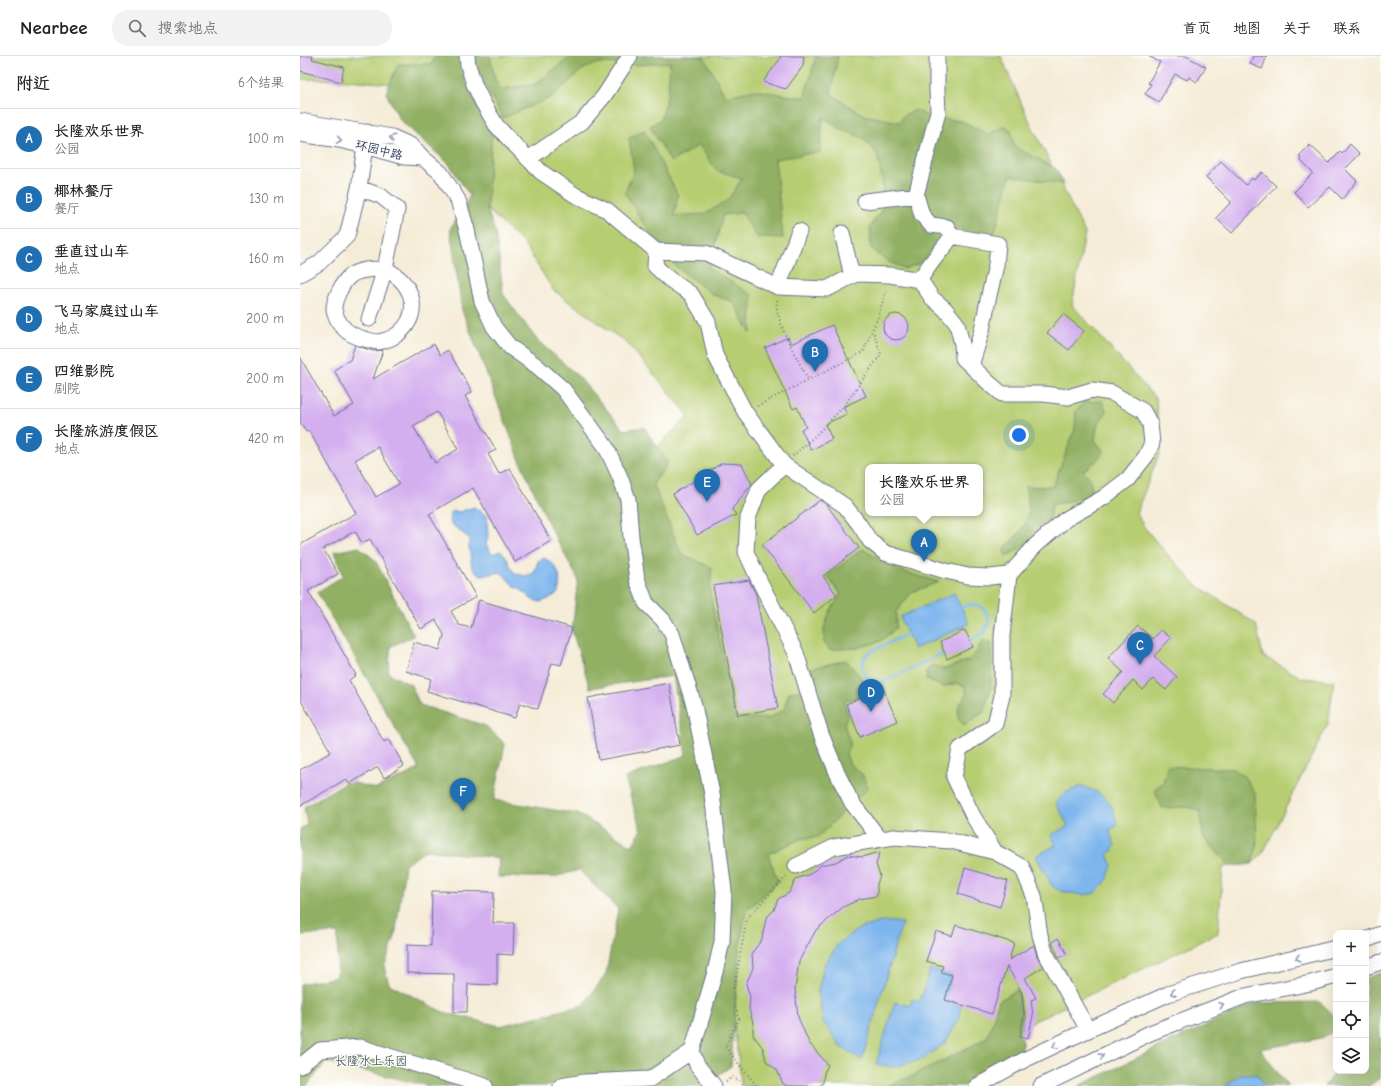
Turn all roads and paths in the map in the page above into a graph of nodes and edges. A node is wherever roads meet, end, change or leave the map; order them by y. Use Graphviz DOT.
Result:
graph roads {
  1 [pos="467,56"];
  2 [pos="630,56"];
  3 [pos="937,56"];
  4 [pos="300,121"];
  5 [pos="300,134"];
  6 [pos="366,139"];
  7 [pos="528,159"];
  8 [pos="359,188"];
  9 [pos="916,195"];
  10 [pos="865,201"];
  11 [pos="799,231"];
  12 [pos="842,233"];
  13 [pos="952,236"];
  14 [pos="656,251"];
  15 [pos="385,269"];
  16 [pos="300,274"];
  17 [pos="890,275"];
  18 [pos="852,276"];
  19 [pos="920,280"];
  20 [pos="778,287"];
  21 [pos="369,319"];
  22 [pos="872,330"];
  23 [pos="971,366"];
  24 [pos="808,379"];
  25 [pos="745,412"];
  26 [pos="784,465"];
  27 [pos="1008,575"];
  28 [pos="880,840"];
  29 [pos="995,852"];
  30 [pos="796,866"];
  31 [pos="1381,934"];
  32 [pos="1369,939"];
  33 [pos="1333,949"];
  34 [pos="1381,962"];
  35 [pos="1369,966"];
  36 [pos="1333,977"];
  37 [pos="1088,1030"];
  38 [pos="692,1052"];
  39 [pos="300,1066"];
  40 [pos="732,1077"];
  41 [pos="485,1086"];
  42 [pos="561,1086"];
  43 [pos="714,1086"];
  44 [pos="748,1086"];
  45 [pos="978,1086"];
  46 [pos="1041,1086"];
  1 -- 7 [label="street"];
  2 -- 7 [label="street"];
  3 -- 9 [label="street"];
  4 -- 6 [label="street, 环园中路"];
  5 -- 6 [label="street, 环园中路, one-way"];
  6 -- 8 [label="street"];
  6 -- 38 [label="street, 环园中路"];
  7 -- 14 [label="street"];
  8 -- 15 [label="street"];
  8 -- 16 [label="street"];
  9 -- 10 [label="street"];
  9 -- 13 [label="street"];
  11 -- 20 [label="street"];
  12 -- 18 [label="street"];
  13 -- 19 [label="street"];
  13 -- 23 [label="street"];
  14 -- 20 [label="street"];
  14 -- 25 [label="street"];
  15 -- 15 [label="street"];
  15 -- 21 [label="street"];
  17 -- 18 [label="street"];
  17 -- 19 [label="street"];
  17 -- 22 [label="path"];
  18 -- 20 [label="street"];
  19 -- 23 [label="street"];
  20 -- 24 [label="path"];
  22 -- 24 [label="path"];
  22 -- 26 [label="path"];
  23 -- 27 [label="street"];
  24 -- 25 [label="path"];
  25 -- 26 [label="street"];
  26 -- 27 [label="street"];
  26 -- 28 [label="street"];
  27 -- 29 [label="street"];
  28 -- 29 [label="street"];
  28 -- 30 [label="street"];
  29 -- 37 [label="street"];
  30 -- 44 [label="path"];
  31 -- 32 [label="street"];
  33 -- 37 [label="street, one-way"];
  34 -- 35 [label="street"];
  46 -- 36 [label="street, one-way"];
  37 -- 45 [label="street, one-way"];
  38 -- 42 [label="street"];
  38 -- 43 [label="street"];
  39 -- 41 [label="street"];
  40 -- 44 [label="path"];
}
